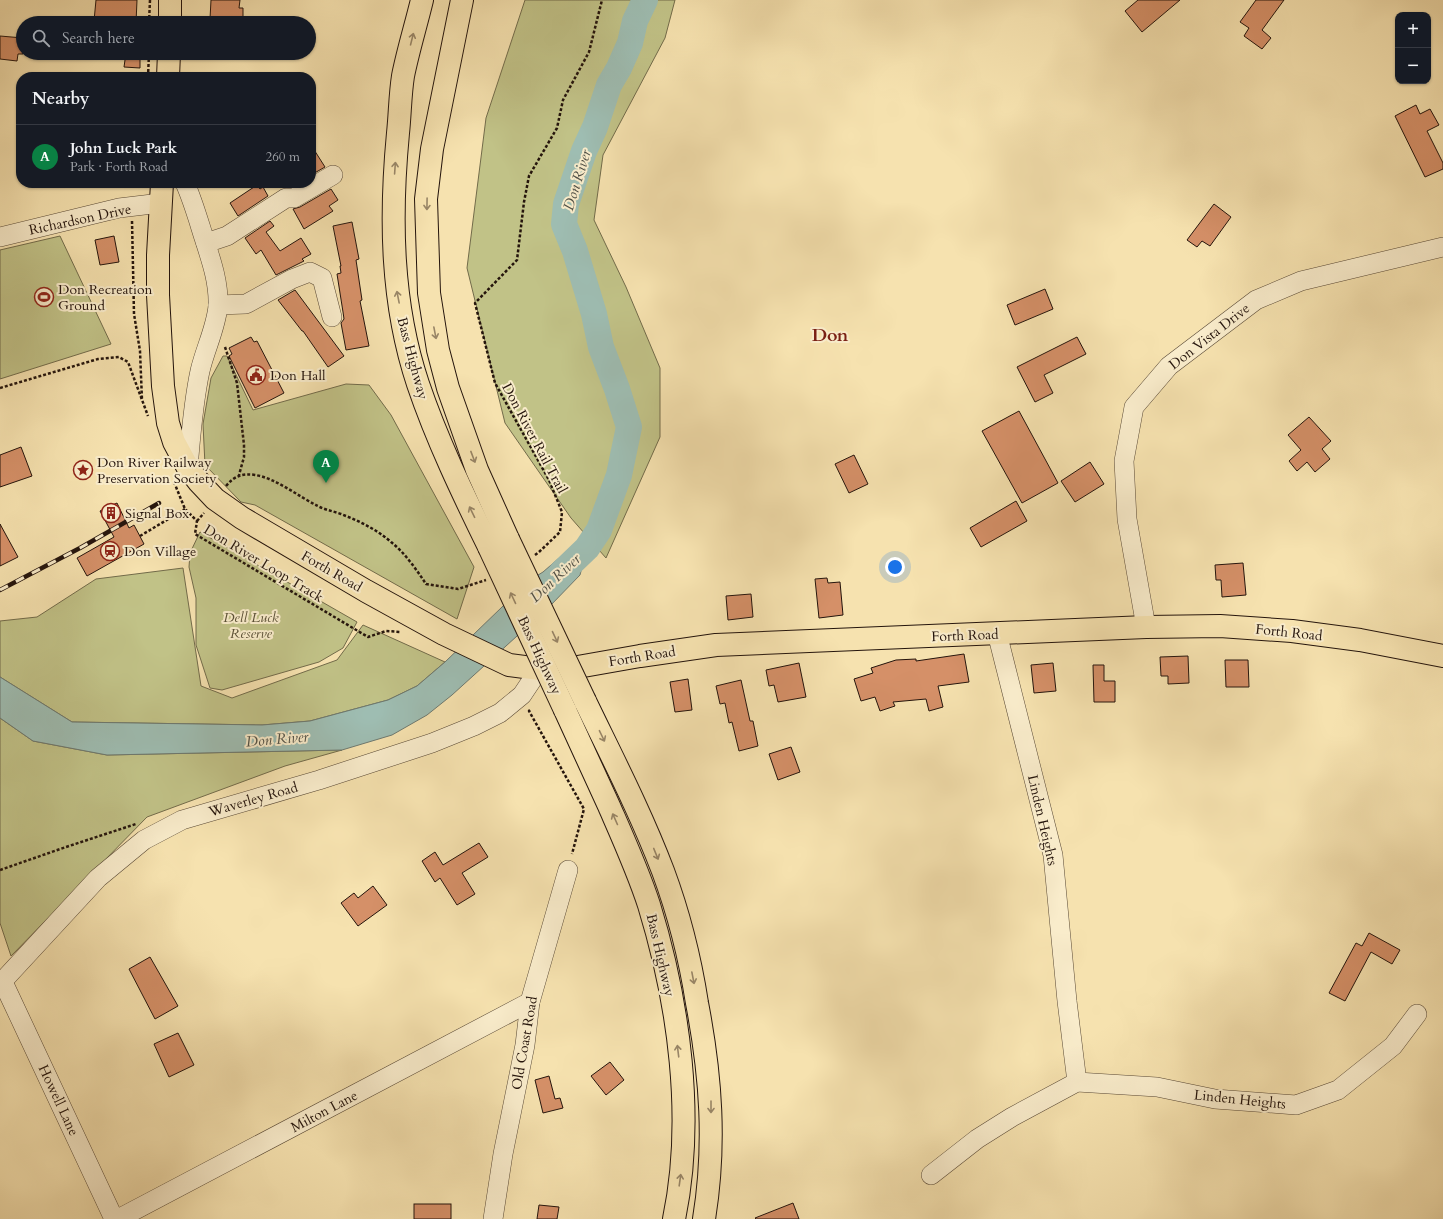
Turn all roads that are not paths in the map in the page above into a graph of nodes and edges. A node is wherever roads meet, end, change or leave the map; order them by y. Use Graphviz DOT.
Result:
graph roads {
  1 [pos="170,0"];
  2 [pos="422,0"];
  3 [pos="462,0"];
  4 [pos="475,0"];
  5 [pos="170,16"];
  6 [pos="169,60"];
  7 [pos="168,72"];
  8 [pos="437,124"];
  9 [pos="333,175"];
  10 [pos="316,185"];
  11 [pos="186,188"];
  12 [pos="311,188"];
  13 [pos="162,193"];
  14 [pos="0,237"];
  15 [pos="206,243"];
  16 [pos="1443,247"];
  17 [pos="218,305"];
  18 [pos="332,317"];
  19 [pos="181,474"];
  20 [pos="499,543"];
  21 [pos="1146,627"];
  22 [pos="997,633"];
  23 [pos="1443,656"];
  24 [pos="534,668"];
  25 [pos="568,870"];
  26 [pos="1,983"];
  27 [pos="530,1002"];
  28 [pos="1416,1014"];
  29 [pos="1078,1082"];
  30 [pos="931,1175"];
  31 [pos="114,1219"];
  32 [pos="118,1219"];
  33 [pos="493,1219"];
  34 [pos="674,1219"];
  35 [pos="704,1219"];
  1 -- 5 [label="main road"];
  20 -- 2 [label="main road, Bass Highway, one-way"];
  3 -- 8 [label="main road, Bass Highway"];
  4 -- 8 [label="main road"];
  6 -- 7 [label="main road"];
  8 -- 20 [label="main road, Bass Highway, one-way"];
  9 -- 10 [label="street"];
  11 -- 15 [label="street"];
  12 -- 15 [label="street"];
  13 -- 14 [label="street, Richardson Drive"];
  13 -- 19 [label="main road, Forth Road"];
  15 -- 17 [label="street"];
  16 -- 21 [label="street, Don Vista Drive"];
  17 -- 18 [label="street"];
  17 -- 19 [label="street"];
  19 -- 24 [label="main road, Forth Road"];
  34 -- 20 [label="main road, Bass Highway, one-way, bridge"];
  20 -- 35 [label="main road, Bass Highway, one-way, bridge"];
  21 -- 22 [label="main road, Forth Road"];
  21 -- 23 [label="main road, Forth Road"];
  22 -- 24 [label="main road, Forth Road"];
  22 -- 29 [label="street, Linden Heights"];
  24 -- 26 [label="street, Waverley Road"];
  25 -- 27 [label="street, Old Coast Road"];
  26 -- 31 [label="street, Howell Lane"];
  27 -- 32 [label="street, Milton Lane"];
  27 -- 33 [label="street, Old Coast Road"];
  28 -- 29 [label="street, Linden Heights"];
  29 -- 30 [label="street"];
}
